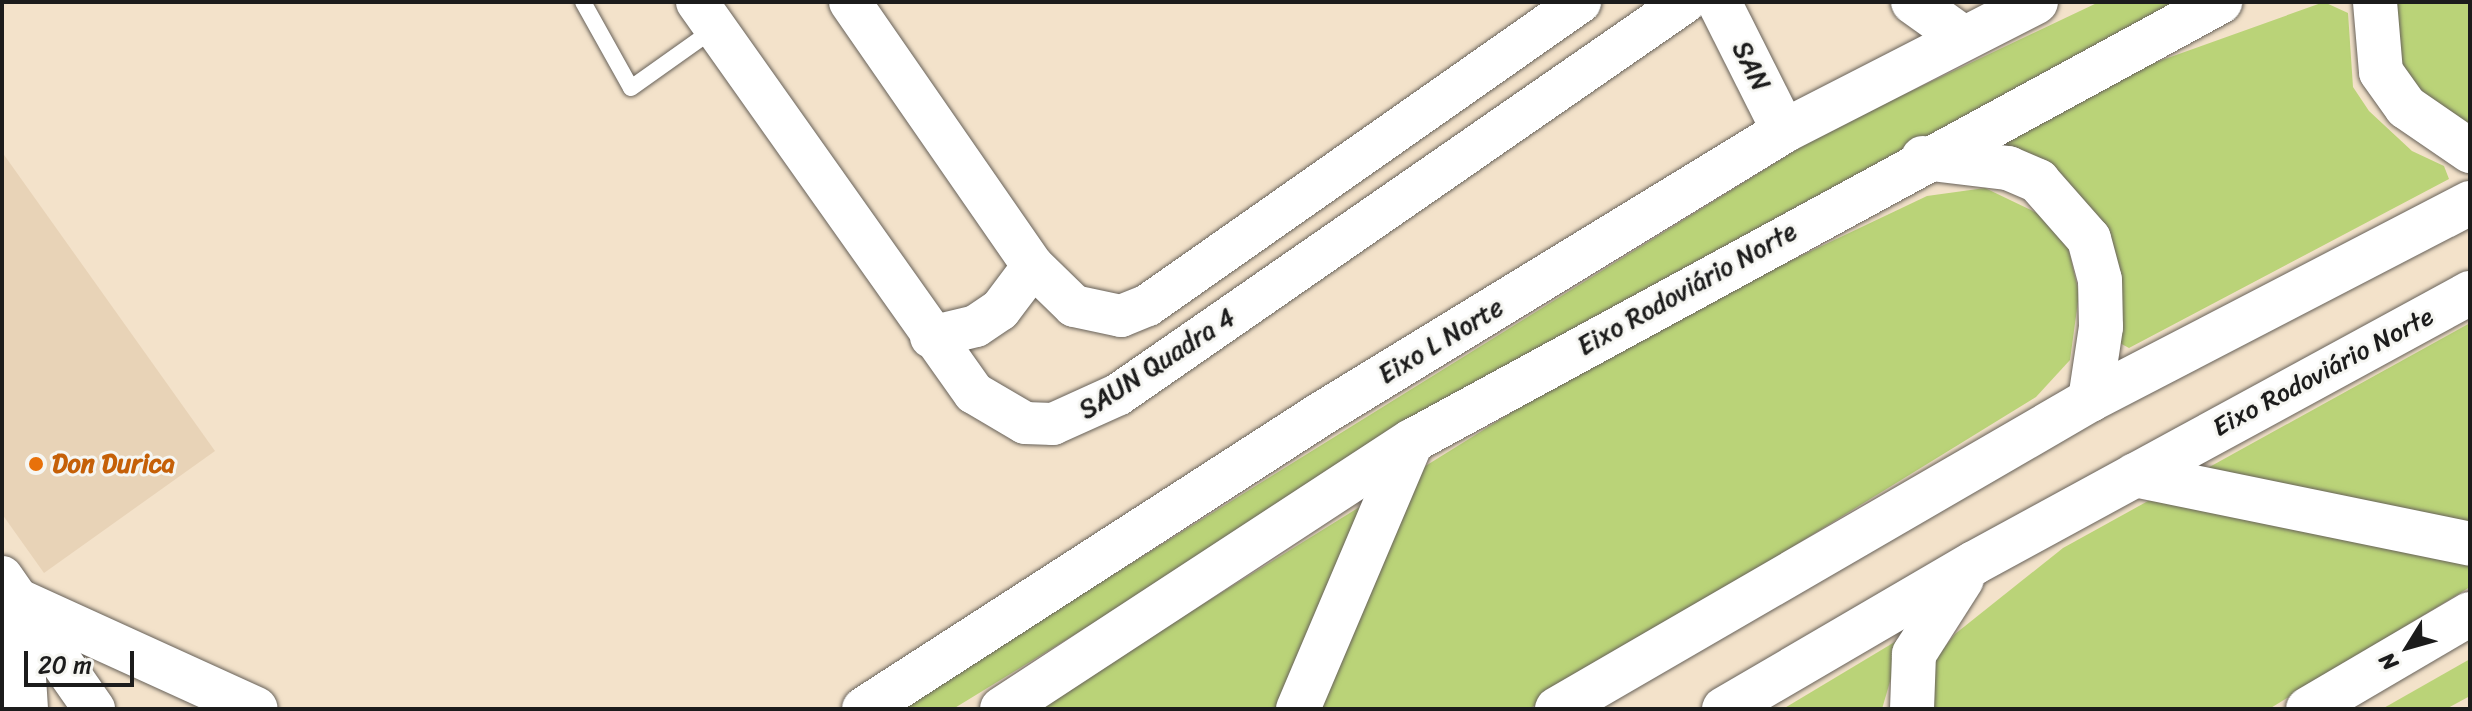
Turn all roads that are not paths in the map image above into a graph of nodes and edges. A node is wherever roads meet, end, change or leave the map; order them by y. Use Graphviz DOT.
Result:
graph roads {
  1 [pos="583,2"];
  2 [pos="850,2"];
  3 [pos="1580,2"];
  4 [pos="1685,2"];
  5 [pos="1719,2"];
  6 [pos="1913,2"];
  7 [pos="2036,2"];
  8 [pos="2220,2"];
  9 [pos="2375,2"];
  10 [pos="706,15"];
  11 [pos="1962,37"];
  12 [pos="1784,131"];
  13 [pos="2470,151"];
  14 [pos="1923,158"];
  15 [pos="2470,203"];
  16 [pos="1033,266"];
  17 [pos="2470,293"];
  18 [pos="931,337"];
  19 [pos="2090,400"];
  20 [pos="1412,441"];
  21 [pos="2135,475"];
  22 [pos="2470,544"];
  23 [pos="1974,563"];
  24 [pos="11,589"];
  25 [pos="2470,614"];
  26 [pos="26,709"];
  27 [pos="94,709"];
  28 [pos="256,709"];
  29 [pos="864,709"];
  30 [pos="1002,709"];
  31 [pos="1298,709"];
  32 [pos="1557,709"];
  33 [pos="1724,709"];
  34 [pos="1912,709"];
  35 [pos="2308,709"];
  1 -- 10 [label="lane"];
  2 -- 16 [label="street, SAUN Quadra 4"];
  3 -- 16 [label="street, SAUN Quadra 4"];
  4 -- 18 [label="street, SAUN Quadra 4"];
  5 -- 12 [label="main road, SAN"];
  6 -- 11 [label="main road"];
  7 -- 11 [label="main road, Eixo L Norte"];
  8 -- 14 [label="main road, Eixo Rodoviário Norte"];
  9 -- 13 [label="main road"];
  10 -- 18 [label="street, SAUN Quadra 4"];
  11 -- 12 [label="main road, Eixo L Norte"];
  12 -- 29 [label="main road, Eixo L Norte"];
  14 -- 19 [label="main road"];
  14 -- 20 [label="main road, Eixo Rodoviário Norte"];
  15 -- 19 [label="main road"];
  16 -- 18 [label="street"];
  17 -- 21 [label="main road, Eixo Rodoviário Norte"];
  19 -- 32 [label="main road"];
  20 -- 30 [label="main road"];
  20 -- 31 [label="main road"];
  21 -- 22 [label="main road"];
  21 -- 23 [label="main road, Eixo Rodoviário Norte"];
  23 -- 33 [label="main road, Eixo Rodoviário Norte"];
  23 -- 34 [label="main road"];
  24 -- 26 [label="main road"];
  24 -- 27 [label="street"];
  24 -- 28 [label="main road"];
  25 -- 35 [label="main road"];
}
